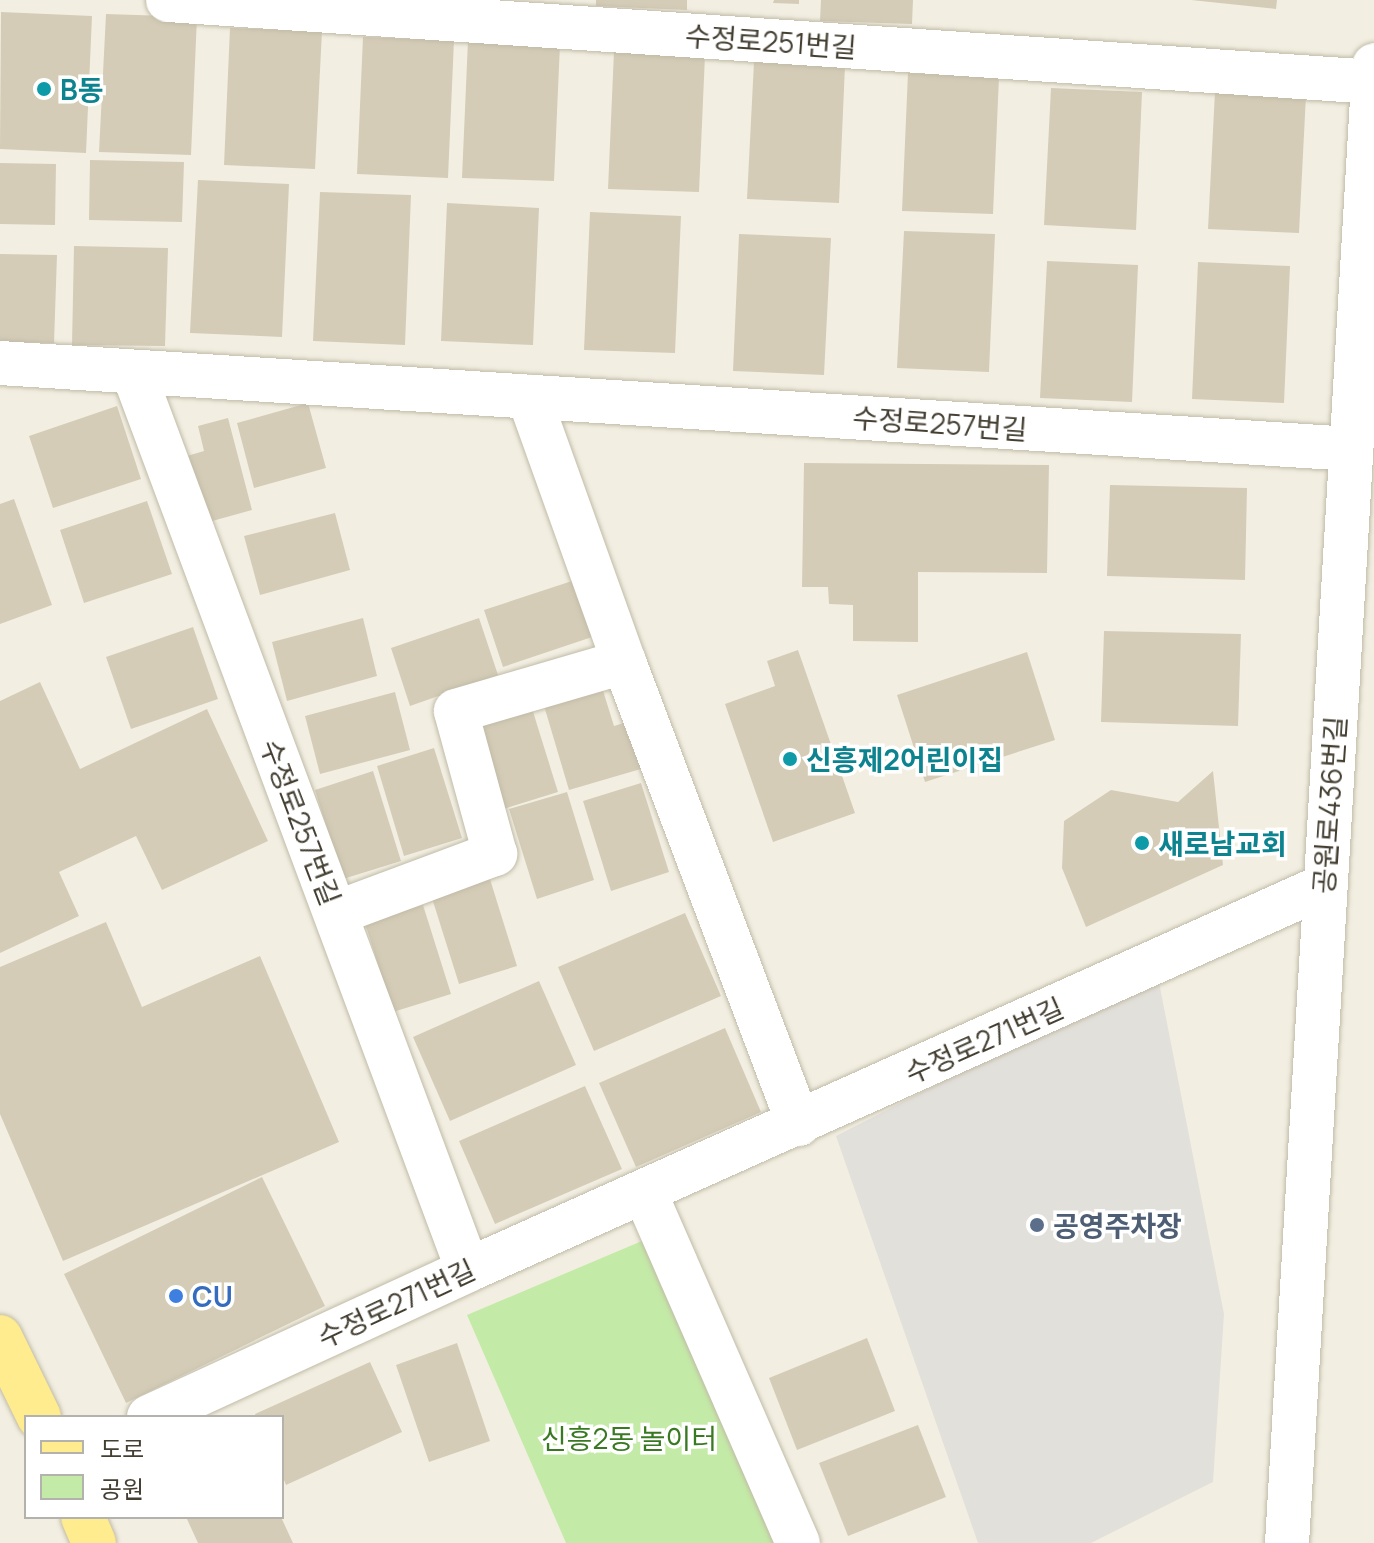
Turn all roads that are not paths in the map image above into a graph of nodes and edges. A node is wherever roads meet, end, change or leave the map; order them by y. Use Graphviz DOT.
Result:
graph roads {
  1 [pos="168,0"];
  2 [pos="1374,66"];
  3 [pos="1373,82"];
  4 [pos="0,363"];
  5 [pos="134,374"];
  6 [pos="529,397"];
  7 [pos="1351,449"];
  8 [pos="624,662"];
  9 [pos="1324,886"];
  10 [pos="336,913"];
  11 [pos="799,1124"];
  12 [pos="645,1193"];
  13 [pos="468,1270"];
  14 [pos="0,1337"];
  15 [pos="38,1415"];
  16 [pos="153,1415"];
  17 [pos="84,1519"];
  18 [pos="94,1543"];
  19 [pos="798,1543"];
  20 [pos="1287,1543"];
  1 -- 3 [label="street, 수정로251번길"];
  2 -- 3 [label="street, 공원로436번길"];
  3 -- 7 [label="street, 공원로436번길"];
  4 -- 5 [label="street, 수정로257번길"];
  5 -- 6 [label="street, 수정로257번길"];
  5 -- 10 [label="street, 수정로257번길"];
  6 -- 7 [label="street, 수정로257번길"];
  6 -- 8 [label="street"];
  7 -- 9 [label="street, 공원로436번길"];
  8 -- 10 [label="street"];
  8 -- 11 [label="street"];
  9 -- 11 [label="street, 수정로271번길"];
  9 -- 20 [label="street, 공원로436번길"];
  10 -- 13 [label="street, 수정로257번길"];
  11 -- 12 [label="street, 수정로271번길"];
  12 -- 13 [label="street, 수정로271번길"];
  12 -- 19 [label="street"];
  13 -- 16 [label="street, 수정로271번길"];
  14 -- 15 [label="main road"];
  17 -- 18 [label="main road"];
}
